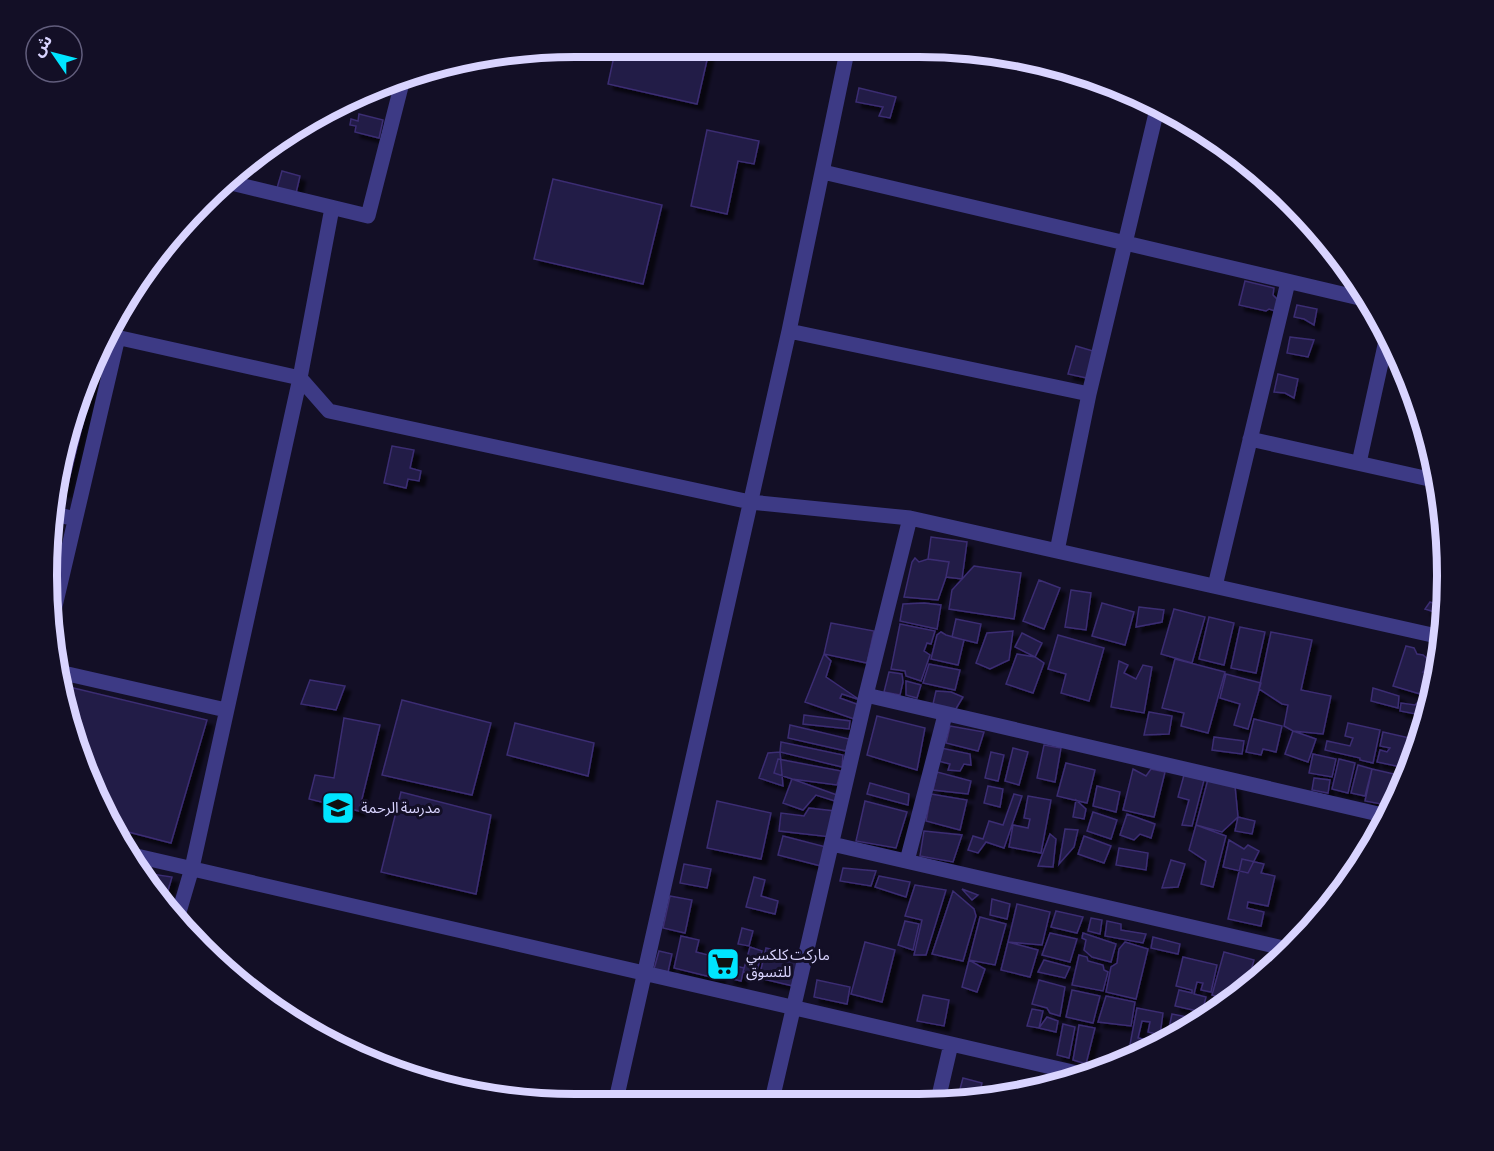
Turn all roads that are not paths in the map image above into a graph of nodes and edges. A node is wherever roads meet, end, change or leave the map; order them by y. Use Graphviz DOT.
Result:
graph roads {
  1 [pos="846,57"];
  2 [pos="401,88"];
  3 [pos="1156,114"];
  4 [pos="823,172"];
  5 [pos="236,184"];
  6 [pos="332,208"];
  7 [pos="1125,243"];
  8 [pos="1288,282"];
  9 [pos="1356,297"];
  10 [pos="789,331"];
  11 [pos="115,337"];
  12 [pos="110,346"];
  13 [pos="1385,349"];
  14 [pos="300,378"];
  15 [pos="1089,394"];
  16 [pos="1250,439"];
  17 [pos="1359,463"];
  18 [pos="1428,479"];
  19 [pos="750,502"];
  20 [pos="60,515"];
  21 [pos="909,518"];
  22 [pos="75,519"];
  23 [pos="1057,551"];
  24 [pos="1215,586"];
  25 [pos="58,595"];
  26 [pos="1434,635"];
  27 [pos="66,674"];
  28 [pos="866,695"];
  29 [pos="226,710"];
  30 [pos="945,715"];
  31 [pos="1379,814"];
  32 [pos="832,844"];
  33 [pos="139,856"];
  34 [pos="907,861"];
  35 [pos="192,868"];
  36 [pos="180,910"];
  37 [pos="1279,947"];
  38 [pos="644,973"];
  39 [pos="794,1008"];
  40 [pos="951,1044"];
  41 [pos="1069,1071"];
  42 [pos="940,1093"];
  43 [pos="617,1094"];
  44 [pos="773,1094"];
  1 -- 4 [label="street"];
  2 -- 6 [label="street"];
  3 -- 7 [label="street"];
  4 -- 7 [label="street"];
  4 -- 10 [label="street"];
  5 -- 6 [label="street"];
  6 -- 14 [label="street"];
  7 -- 8 [label="street"];
  7 -- 15 [label="street"];
  8 -- 9 [label="street"];
  8 -- 16 [label="street"];
  10 -- 15 [label="street"];
  10 -- 19 [label="street"];
  11 -- 14 [label="street"];
  12 -- 22 [label="street"];
  13 -- 17 [label="street"];
  14 -- 19 [label="street"];
  14 -- 29 [label="street"];
  15 -- 23 [label="street"];
  16 -- 17 [label="street"];
  16 -- 24 [label="street"];
  17 -- 18 [label="street"];
  19 -- 21 [label="street"];
  19 -- 38 [label="street"];
  20 -- 22 [label="street"];
  21 -- 23 [label="street"];
  21 -- 28 [label="street"];
  22 -- 25 [label="street"];
  23 -- 24 [label="street"];
  24 -- 26 [label="street"];
  27 -- 29 [label="street"];
  28 -- 30 [label="street"];
  28 -- 32 [label="street"];
  29 -- 35 [label="street"];
  30 -- 31 [label="street"];
  30 -- 34 [label="street"];
  32 -- 34 [label="street"];
  32 -- 39 [label="street"];
  33 -- 35 [label="street"];
  34 -- 37 [label="street"];
  35 -- 36 [label="street"];
  35 -- 38 [label="street"];
  38 -- 39 [label="street"];
  38 -- 43 [label="street"];
  39 -- 40 [label="street"];
  39 -- 44 [label="street"];
  40 -- 41 [label="street"];
  40 -- 42 [label="street"];
}
